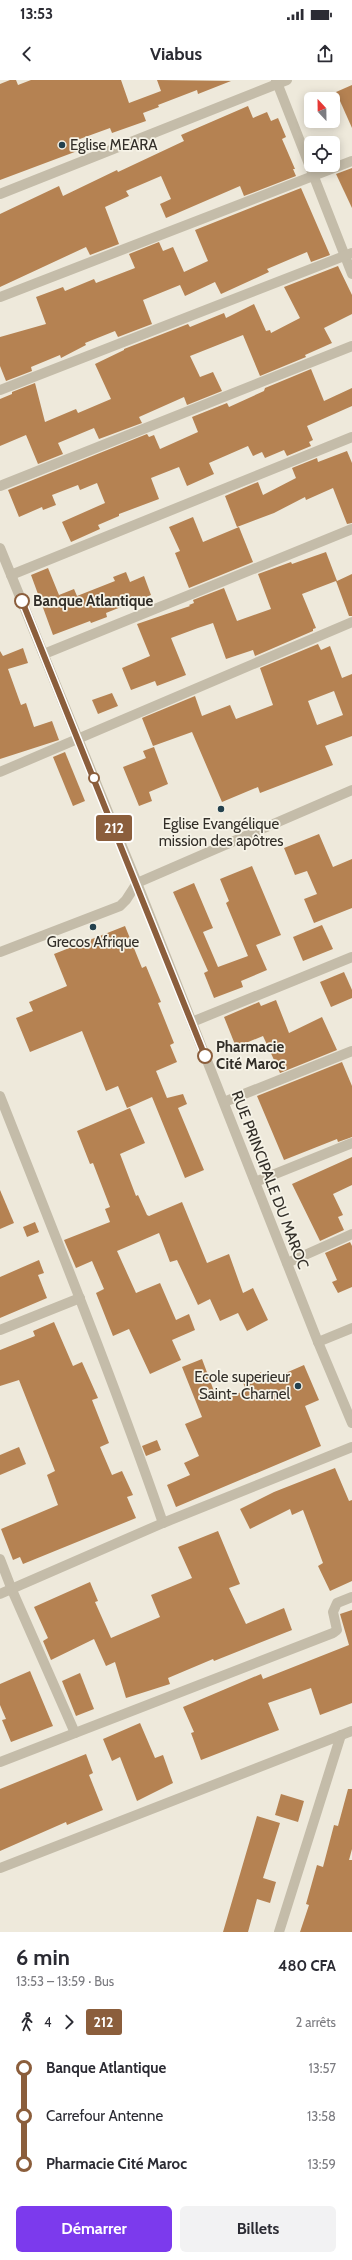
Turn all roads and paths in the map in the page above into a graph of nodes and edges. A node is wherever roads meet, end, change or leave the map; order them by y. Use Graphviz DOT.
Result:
graph roads {
  1 [pos="280,81"];
  2 [pos="352,161"];
  3 [pos="313,176"];
  4 [pos="0,194"];
  5 [pos="348,254"];
  6 [pos="352,274"];
  7 [pos="0,297"];
  8 [pos="352,346"];
  9 [pos="0,390"];
  10 [pos="352,437"];
  11 [pos="0,486"];
  12 [pos="352,529"];
  13 [pos="0,548"];
  14 [pos="11,575"];
  15 [pos="352,622"];
  16 [pos="44,654"];
  17 [pos="79,740"];
  18 [pos="0,772"];
  19 [pos="352,790"];
  20 [pos="137,883"];
  21 [pos="0,952"];
  22 [pos="352,957"];
  23 [pos="192,1022"];
  24 [pos="352,1051"];
  25 [pos="0,1096"];
  26 [pos="224,1102"];
  27 [pos="352,1143"];
  28 [pos="255,1182"];
  29 [pos="352,1234"];
  30 [pos="287,1263"];
  31 [pos="80,1298"];
  32 [pos="352,1328"];
  33 [pos="0,1330"];
  34 [pos="318,1342"];
  35 [pos="352,1422"];
  36 [pos="352,1447"];
  37 [pos="163,1523"];
  38 [pos="0,1559"];
  39 [pos="12,1590"];
  40 [pos="0,1594"];
  41 [pos="352,1597"];
  42 [pos="352,1731"];
  43 [pos="75,1733"];
  44 [pos="341,1735"];
  45 [pos="0,1762"];
  46 [pos="0,1868"];
  47 [pos="279,1932"];
  1 -- 3 [label="street"];
  1 -- 4 [label="street"];
  2 -- 3 [label="street"];
  3 -- 5 [label="street"];
  3 -- 7 [label="street"];
  5 -- 6 [label="street"];
  5 -- 9 [label="street"];
  8 -- 11 [label="street"];
  10 -- 14 [label="street"];
  12 -- 16 [label="street"];
  13 -- 14 [label="street, RUE PRINCIPALE DU MAROC"];
  14 -- 16 [label="street, RUE PRINCIPALE DU MAROC"];
  15 -- 17 [label="street"];
  16 -- 17 [label="street, RUE PRINCIPALE DU MAROC"];
  17 -- 18 [label="street"];
  17 -- 20 [label="street, RUE PRINCIPALE DU MAROC"];
  19 -- 20 [label="street"];
  20 -- 21 [label="street"];
  20 -- 23 [label="street, RUE PRINCIPALE DU MAROC"];
  22 -- 23 [label="street"];
  23 -- 26 [label="street, RUE PRINCIPALE DU MAROC"];
  24 -- 26 [label="street"];
  25 -- 31 [label="street"];
  26 -- 28 [label="street, RUE PRINCIPALE DU MAROC"];
  27 -- 28 [label="street"];
  28 -- 30 [label="street, RUE PRINCIPALE DU MAROC"];
  29 -- 30 [label="street"];
  30 -- 34 [label="street, RUE PRINCIPALE DU MAROC"];
  31 -- 33 [label="street"];
  31 -- 37 [label="street"];
  32 -- 34 [label="street"];
  34 -- 35 [label="street, RUE PRINCIPALE DU MAROC"];
  36 -- 37 [label="street"];
  37 -- 39 [label="street"];
  38 -- 39 [label="street"];
  39 -- 40 [label="street"];
  39 -- 43 [label="street"];
  41 -- 43 [label="street"];
  42 -- 44 [label="street"];
  43 -- 45 [label="street"];
  44 -- 46 [label="street"];
  44 -- 47 [label="street"];
}
